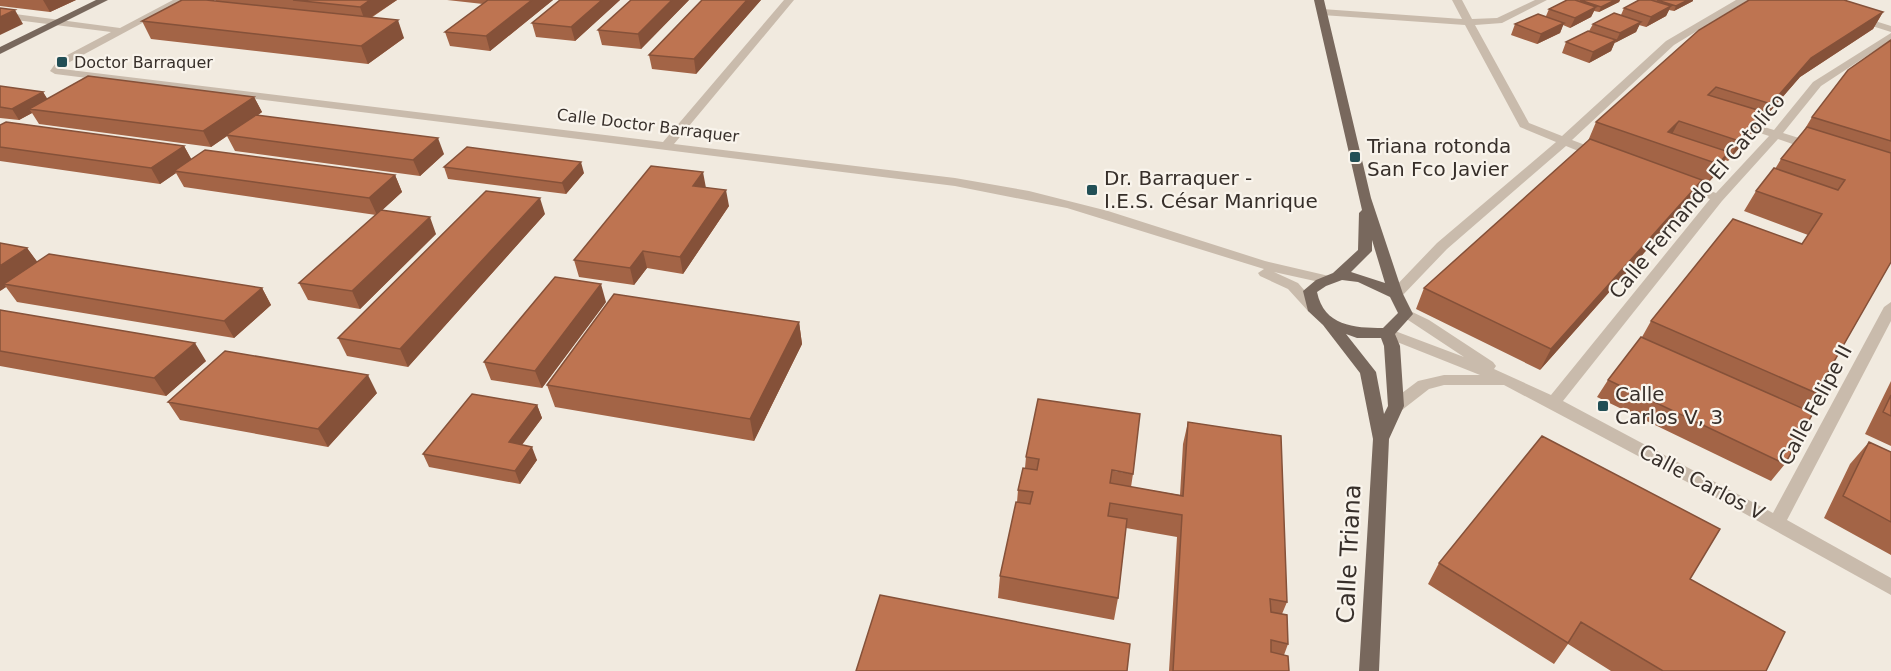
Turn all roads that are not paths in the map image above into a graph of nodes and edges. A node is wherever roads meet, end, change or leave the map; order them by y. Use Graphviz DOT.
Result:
graph roads {
  1 [pos="103,0"];
  2 [pos="180,0"];
  3 [pos="789,0"];
  4 [pos="1457,0"];
  5 [pos="1542,0"];
  6 [pos="1743,0"];
  7 [pos="1320,6"];
  8 [pos="0,15"];
  9 [pos="1850,16"];
  10 [pos="58,22"];
  11 [pos="1467,22"];
  12 [pos="1891,29"];
  13 [pos="123,32"];
  14 [pos="1891,36"];
  15 [pos="0,51"];
  16 [pos="1725,118"];
  17 [pos="1776,135"];
  18 [pos="1563,142"];
  19 [pos="667,146"];
  20 [pos="1828,152"];
  21 [pos="1607,158"];
  22 [pos="1663,178"];
  23 [pos="1365,198"];
  24 [pos="1718,198"];
  25 [pos="1227,255"];
  26 [pos="1339,275"];
  27 [pos="1324,279"];
  28 [pos="1396,294"];
  29 [pos="1891,307"];
  30 [pos="1313,308"];
  31 [pos="1406,314"];
  32 [pos="1328,322"];
  33 [pos="1387,333"];
  34 [pos="1510,381"];
  35 [pos="1553,403"];
  36 [pos="1396,406"];
  37 [pos="1381,439"];
  38 [pos="1777,522"];
  39 [pos="1891,587"];
  40 [pos="1369,671"];
  1 -- 10 [label="main road"];
  2 -- 13 [label="street"];
  3 -- 19 [label="street"];
  4 -- 11 [label="street"];
  5 -- 11 [label="street"];
  6 -- 18 [label="street"];
  7 -- 11 [label="street"];
  7 -- 23 [label="main road"];
  8 -- 10 [label="street"];
  9 -- 12 [label="street"];
  10 -- 13 [label="street"];
  10 -- 15 [label="main road"];
  11 -- 18 [label="street"];
  13 -- 19 [label="street, Calle Doctor Barraquer"];
  14 -- 17 [label="street, Calle Fernando El Catolico"];
  16 -- 17 [label="street"];
  17 -- 20 [label="street"];
  17 -- 24 [label="street, Calle Fernando El Catolico"];
  18 -- 21 [label="street"];
  18 -- 28 [label="street"];
  19 -- 25 [label="street, Calle Doctor Barraquer"];
  22 -- 24 [label="street"];
  23 -- 26 [label="main road"];
  23 -- 28 [label="main road"];
  24 -- 35 [label="street, Calle Fernando El Catolico"];
  25 -- 27 [label="street, Calle Doctor Barraquer"];
  25 -- 30 [label="street, Calle Doctor Barraquer"];
  26 -- 27 [label="main road"];
  26 -- 28 [label="main road"];
  27 -- 30 [label="main road"];
  28 -- 31 [label="main road"];
  29 -- 38 [label="street, Calle Felipe II"];
  30 -- 32 [label="main road"];
  31 -- 33 [label="main road"];
  31 -- 34 [label="street, Calle Carlos V"];
  32 -- 33 [label="main road"];
  32 -- 37 [label="main road"];
  33 -- 34 [label="street, Calle Carlos V"];
  33 -- 36 [label="main road"];
  34 -- 35 [label="street, Calle Carlos V"];
  34 -- 36 [label="street"];
  35 -- 38 [label="street, Calle Carlos V"];
  36 -- 37 [label="main road"];
  37 -- 40 [label="main road, Calle Triana"];
  38 -- 39 [label="street, Calle Carlos V"];
}
